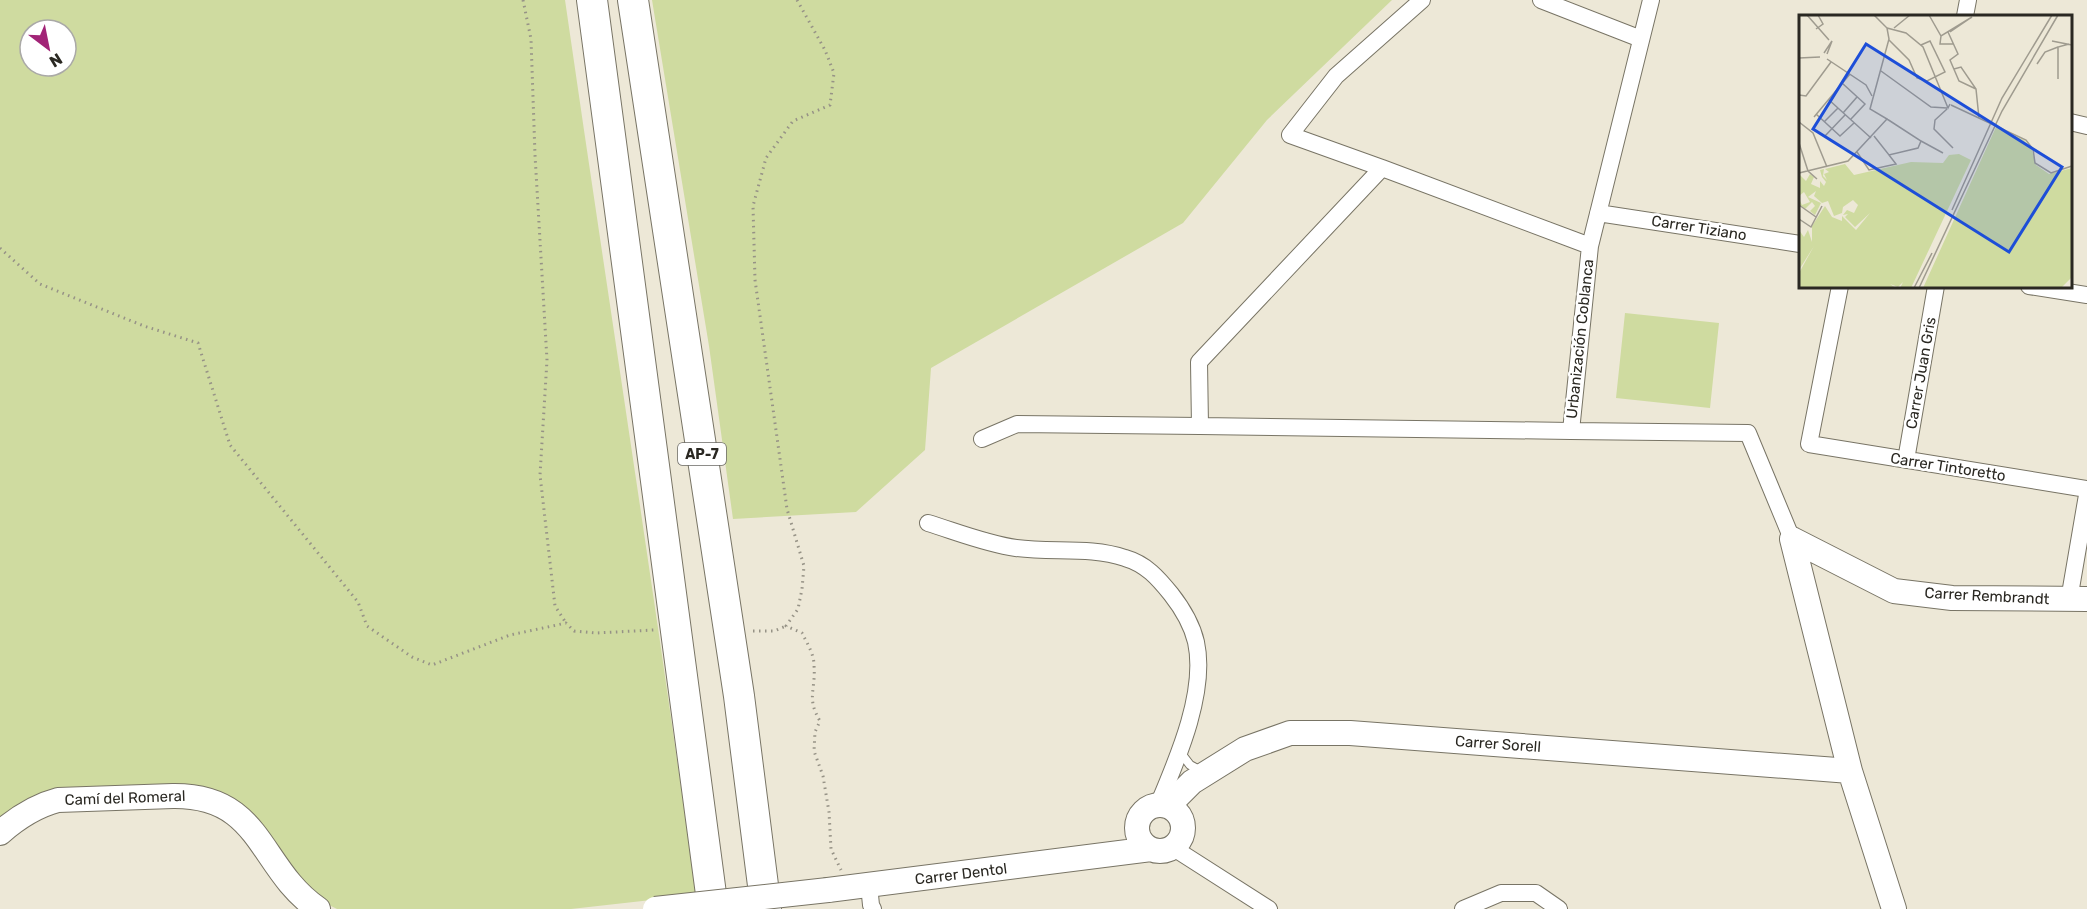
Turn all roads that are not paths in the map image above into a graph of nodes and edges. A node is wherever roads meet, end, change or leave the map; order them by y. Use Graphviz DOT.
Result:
graph roads {
  1 [pos="592,0"];
  2 [pos="633,0"];
  3 [pos="1422,0"];
  4 [pos="1541,0"];
  5 [pos="1651,0"];
  6 [pos="1968,0"];
  7 [pos="1965,15"];
  8 [pos="1641,39"];
  9 [pos="2072,122"];
  10 [pos="2087,126"];
  11 [pos="1382,168"];
  12 [pos="1598,213"];
  13 [pos="1799,244"];
  14 [pos="1590,246"];
  15 [pos="1840,288"];
  16 [pos="1936,288"];
  17 [pos="2043,288"];
  18 [pos="2087,295"];
  19 [pos="1200,426"];
  20 [pos="1571,431"];
  21 [pos="982,439"];
  22 [pos="1906,460"];
  23 [pos="2087,489"];
  24 [pos="2087,495"];
  25 [pos="928,523"];
  26 [pos="1792,539"];
  27 [pos="2078,599"];
  28 [pos="1180,752"];
  29 [pos="1850,771"];
  30 [pos="1206,773"];
  31 [pos="1163,806"];
  32 [pos="1137,824"];
  33 [pos="0,833"];
  34 [pos="1162,848"];
  35 [pos="1093,857"];
  36 [pos="848,888"];
  37 [pos="312,907"];
  38 [pos="655,909"];
  39 [pos="713,909"];
  40 [pos="766,909"];
  41 [pos="873,909"];
  42 [pos="1269,909"];
  43 [pos="1463,909"];
  44 [pos="1559,909"];
  45 [pos="1894,909"];
  1 -- 39 [label="highway"];
  2 -- 40 [label="highway, AP-7"];
  3 -- 11 [label="street"];
  4 -- 8 [label="street"];
  5 -- 8 [label="street, Urbanización Coblanca"];
  6 -- 7 [label="street"];
  8 -- 12 [label="street, Urbanización Coblanca"];
  9 -- 10 [label="street"];
  11 -- 14 [label="street"];
  11 -- 19 [label="street"];
  12 -- 13 [label="street, Carrer Tiziano"];
  12 -- 14 [label="street, Urbanización Coblanca"];
  14 -- 20 [label="street, Urbanización Coblanca"];
  15 -- 22 [label="street, Carrer Tintoretto"];
  16 -- 22 [label="street, Carrer Juan Gris"];
  17 -- 18 [label="street"];
  19 -- 20 [label="street"];
  19 -- 21 [label="street"];
  20 -- 26 [label="street, Urbanización Coblanca"];
  22 -- 23 [label="street, Carrer Tintoretto"];
  24 -- 27 [label="street"];
  25 -- 28 [label="street"];
  26 -- 27 [label="street, Carrer Rembrandt"];
  26 -- 29 [label="street"];
  28 -- 30 [label="lane"];
  28 -- 31 [label="street"];
  29 -- 30 [label="street, Carrer Sorell"];
  29 -- 45 [label="street"];
  30 -- 31 [label="street, Carrer Sorell"];
  31 -- 32 [label="street"];
  31 -- 34 [label="street"];
  32 -- 34 [label="street"];
  32 -- 35 [label="street, Carrer Dentol"];
  33 -- 37 [label="street, Camí del Romeral"];
  34 -- 35 [label="street, Carrer Dentol"];
  34 -- 42 [label="street"];
  35 -- 36 [label="street, Carrer Dentol"];
  36 -- 38 [label="street, Carrer Dentol, bridge"];
  36 -- 41 [label="street"];
  43 -- 44 [label="street"];
}
